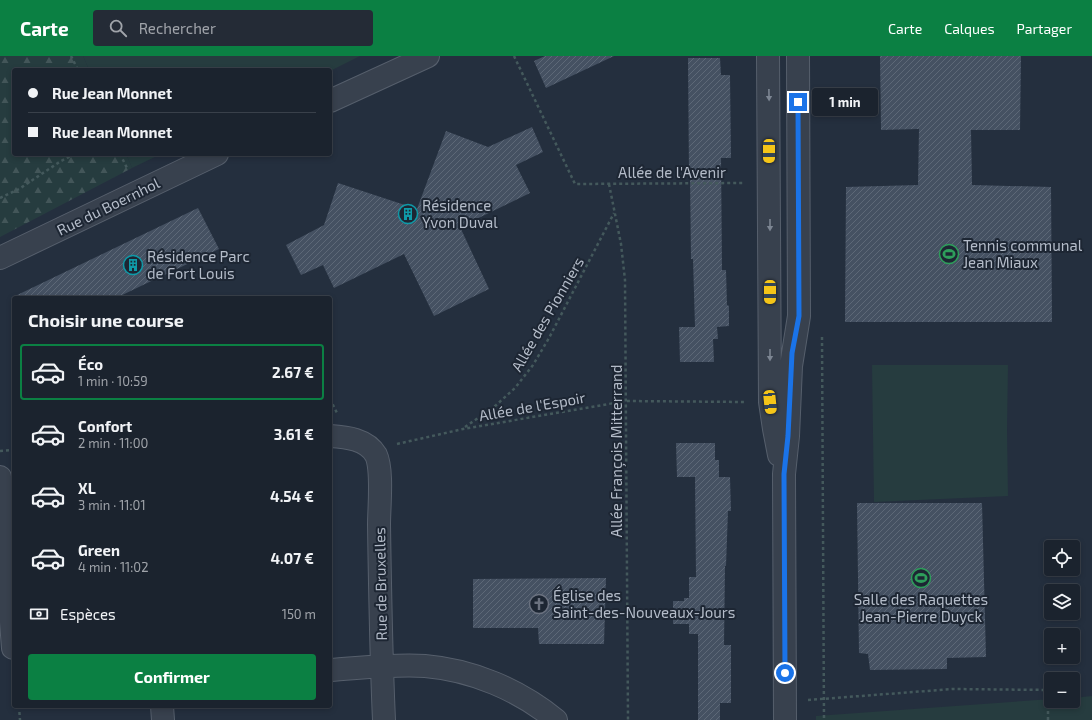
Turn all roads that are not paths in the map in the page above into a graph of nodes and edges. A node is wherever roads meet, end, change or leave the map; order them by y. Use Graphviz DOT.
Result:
graph roads {
  1 [pos="428,56"];
  2 [pos="768,56"];
  3 [pos="798,56"];
  4 [pos="332,100"];
  5 [pos="213,156"];
  6 [pos="0,258"];
  7 [pos="332,436"];
  8 [pos="784,474"];
  9 [pos="0,477"];
  10 [pos="12,635"];
  11 [pos="381,666"];
  12 [pos="332,670"];
  13 [pos="162,708"];
  14 [pos="163,720"];
  15 [pos="384,720"];
  16 [pos="556,720"];
  17 [pos="786,720"];
  1 -- 4 [label="street"];
  2 -- 8 [label="street, one-way"];
  3 -- 8 [label="street"];
  5 -- 6 [label="street, Rue du Boernhol"];
  7 -- 11 [label="street, Rue de Bruxelles"];
  8 -- 17 [label="street"];
  9 -- 10 [label="street"];
  11 -- 12 [label="street"];
  11 -- 15 [label="street, Rue de Bruxelles"];
  11 -- 16 [label="street"];
  13 -- 14 [label="street"];
}
